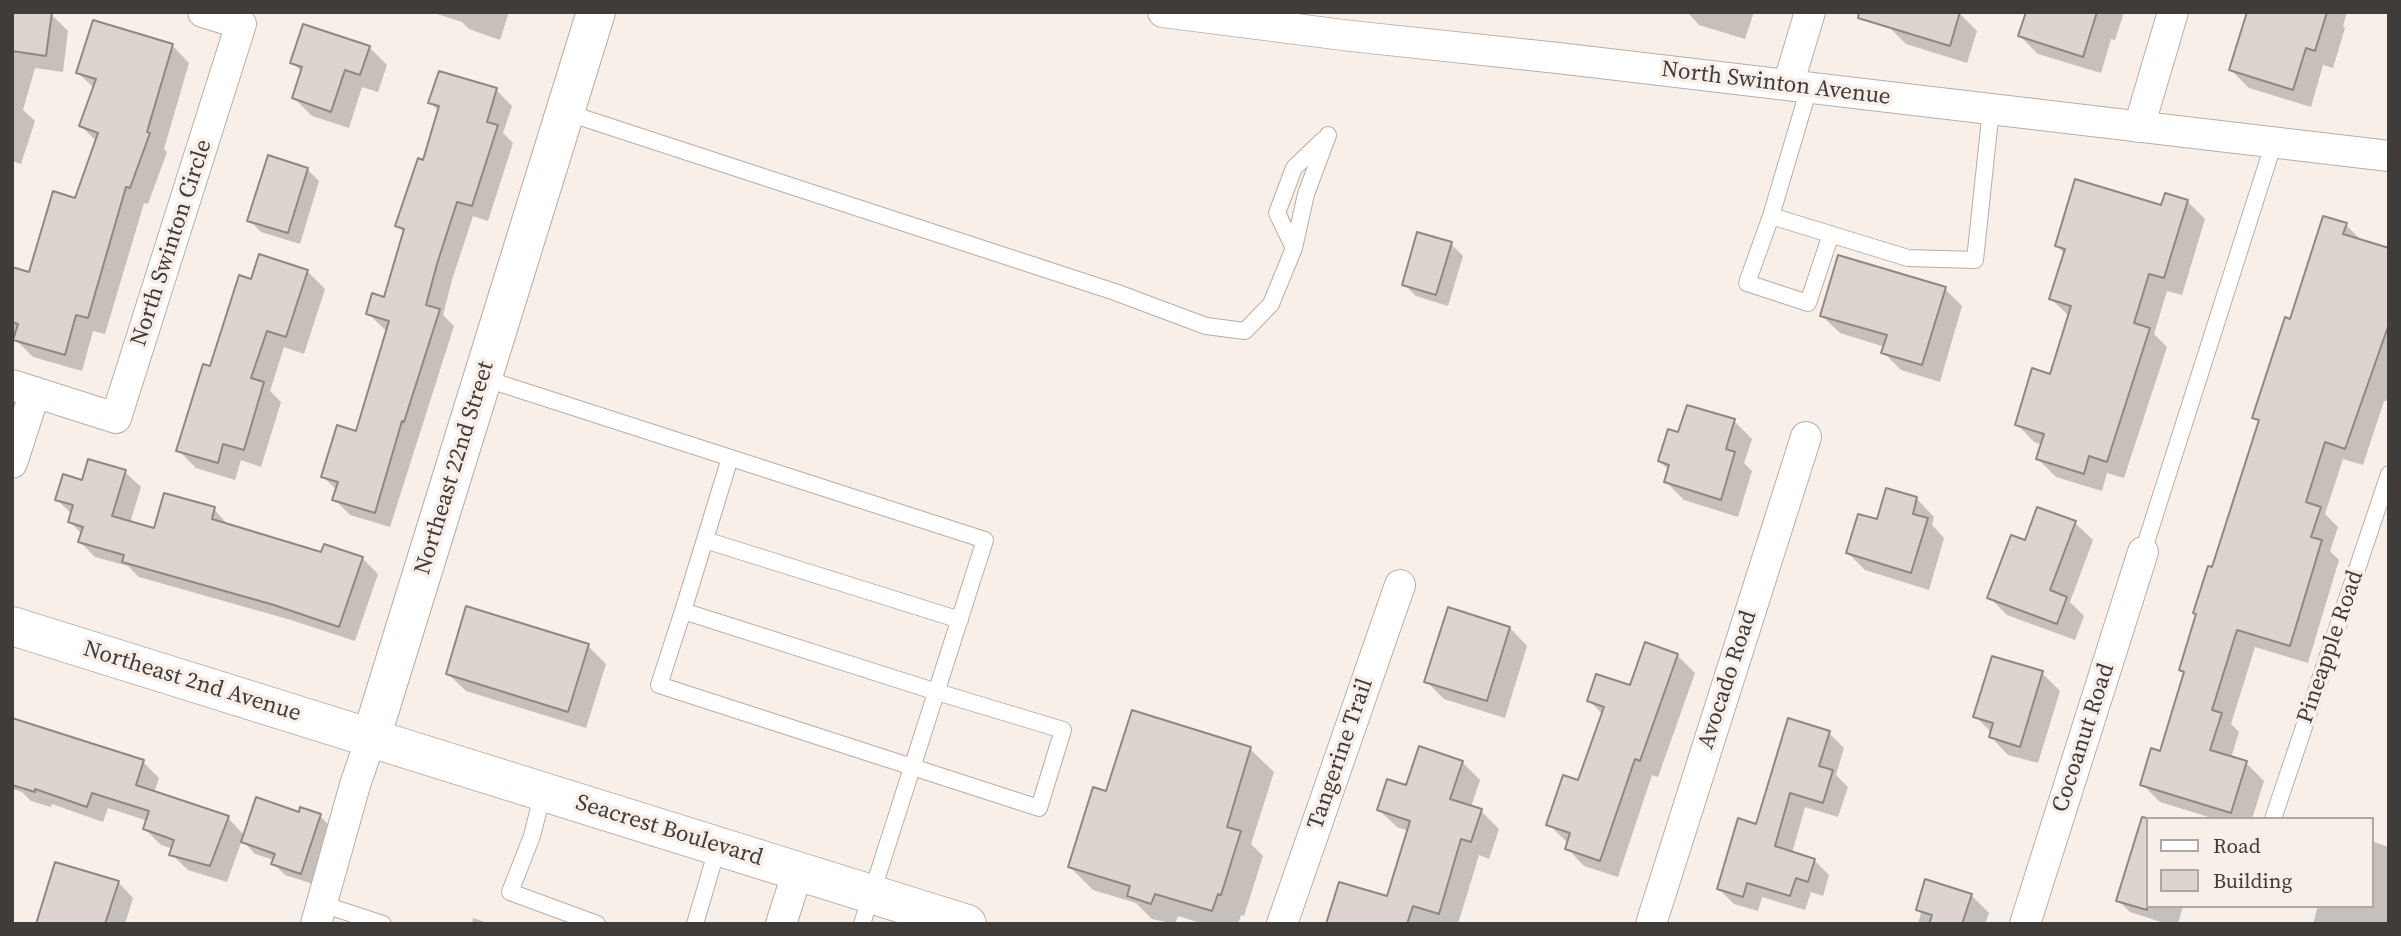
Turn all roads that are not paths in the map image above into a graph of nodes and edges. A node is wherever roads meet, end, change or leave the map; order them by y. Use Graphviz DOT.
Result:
graph roads {
  1 [pos="203,12"];
  2 [pos="596,12"];
  3 [pos="1163,12"];
  4 [pos="1810,12"];
  5 [pos="2173,12"];
  6 [pos="1799,87"];
  7 [pos="1991,109"];
  8 [pos="565,112"];
  9 [pos="2139,127"];
  10 [pos="2274,142"];
  11 [pos="2389,156"];
  12 [pos="1771,216"];
  13 [pos="1831,234"];
  14 [pos="1294,248"];
  15 [pos="483,378"];
  16 [pos="24,388"];
  17 [pos="1806,437"];
  18 [pos="730,458"];
  19 [pos="12,463"];
  20 [pos="2389,474"];
  21 [pos="705,540"];
  22 [pos="2143,552"];
  23 [pos="1400,585"];
  24 [pos="683,611"];
  25 [pos="960,620"];
  26 [pos="12,626"];
  27 [pos="937,692"];
  28 [pos="371,738"];
  29 [pos="914,766"];
  30 [pos="543,792"];
  31 [pos="2274,817"];
  32 [pos="718,846"];
  33 [pos="798,871"];
  34 [pos="868,909"];
  35 [pos="319,914"];
  36 [pos="383,924"];
  37 [pos="597,924"];
  38 [pos="695,924"];
  39 [pos="781,924"];
  40 [pos="967,924"];
  41 [pos="1282,924"];
  42 [pos="1651,924"];
  43 [pos="2025,924"];
  1 -- 16 [label="street, North Swinton Circle"];
  2 -- 8 [label="street, Northeast 22nd Street"];
  3 -- 6 [label="street, North Swinton Avenue"];
  4 -- 6 [label="street"];
  5 -- 9 [label="street"];
  6 -- 7 [label="street, North Swinton Avenue"];
  6 -- 12 [label="lane"];
  7 -- 9 [label="street, North Swinton Avenue"];
  7 -- 13 [label="lane"];
  8 -- 14 [label="lane"];
  8 -- 15 [label="street, Northeast 22nd Street"];
  9 -- 10 [label="street, North Swinton Avenue"];
  10 -- 11 [label="street, North Swinton Avenue"];
  10 -- 22 [label="lane"];
  12 -- 13 [label="lane"];
  12 -- 13 [label="lane"];
  14 -- 14 [label="lane"];
  15 -- 18 [label="lane"];
  15 -- 28 [label="street, Northeast 22nd Street"];
  16 -- 19 [label="street"];
  17 -- 42 [label="street, Avocado Road"];
  18 -- 21 [label="lane"];
  18 -- 25 [label="lane"];
  20 -- 31 [label="lane, Pineapple Road"];
  21 -- 24 [label="lane"];
  21 -- 25 [label="lane"];
  22 -- 43 [label="street, Cocoanut Road"];
  23 -- 41 [label="street, Tangerine Trail"];
  24 -- 27 [label="lane"];
  24 -- 29 [label="lane"];
  25 -- 27 [label="lane"];
  26 -- 28 [label="street, Northeast 2nd Avenue"];
  27 -- 29 [label="lane"];
  27 -- 29 [label="lane"];
  28 -- 30 [label="street, Seacrest Boulevard"];
  28 -- 35 [label="street, Northeast 22nd Street"];
  29 -- 34 [label="lane"];
  30 -- 32 [label="street, Seacrest Boulevard"];
  30 -- 37 [label="lane"];
  32 -- 33 [label="street, Seacrest Boulevard"];
  32 -- 38 [label="lane"];
  33 -- 34 [label="street, Seacrest Boulevard"];
  33 -- 39 [label="street"];
  34 -- 40 [label="street, Seacrest Boulevard"];
  35 -- 36 [label="lane"];
}
